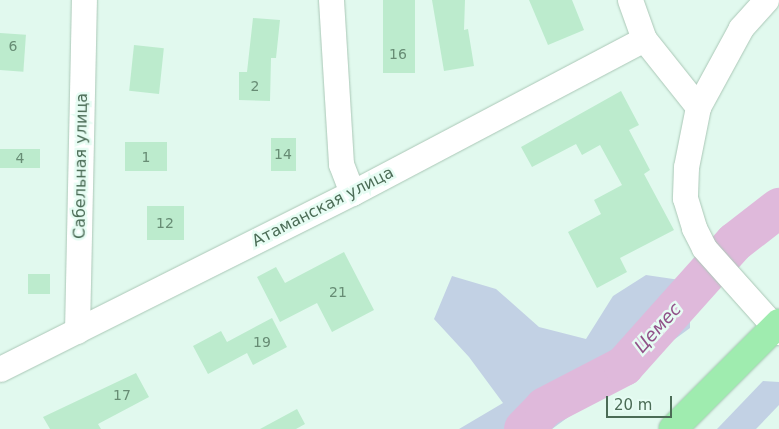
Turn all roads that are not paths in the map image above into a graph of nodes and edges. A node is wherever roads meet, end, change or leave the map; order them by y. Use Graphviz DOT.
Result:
graph roads {
  1 [pos="84,0"];
  2 [pos="332,0"];
  3 [pos="630,0"];
  4 [pos="766,0"];
  5 [pos="644,39"];
  6 [pos="698,107"];
  7 [pos="352,193"];
  8 [pos="777,327"];
  9 [pos="77,331"];
  10 [pos="0,369"];
  11 [pos="673,429"];
  1 -- 9 [label="street, Сабельная улица"];
  2 -- 7 [label="street"];
  3 -- 5 [label="street"];
  4 -- 6 [label="street"];
  5 -- 6 [label="street"];
  5 -- 7 [label="street, Атаманская улица"];
  6 -- 8 [label="street"];
  7 -- 9 [label="street, Атаманская улица"];
  8 -- 11 [label="highway"];
  9 -- 10 [label="street, Атаманская улица"];
}
